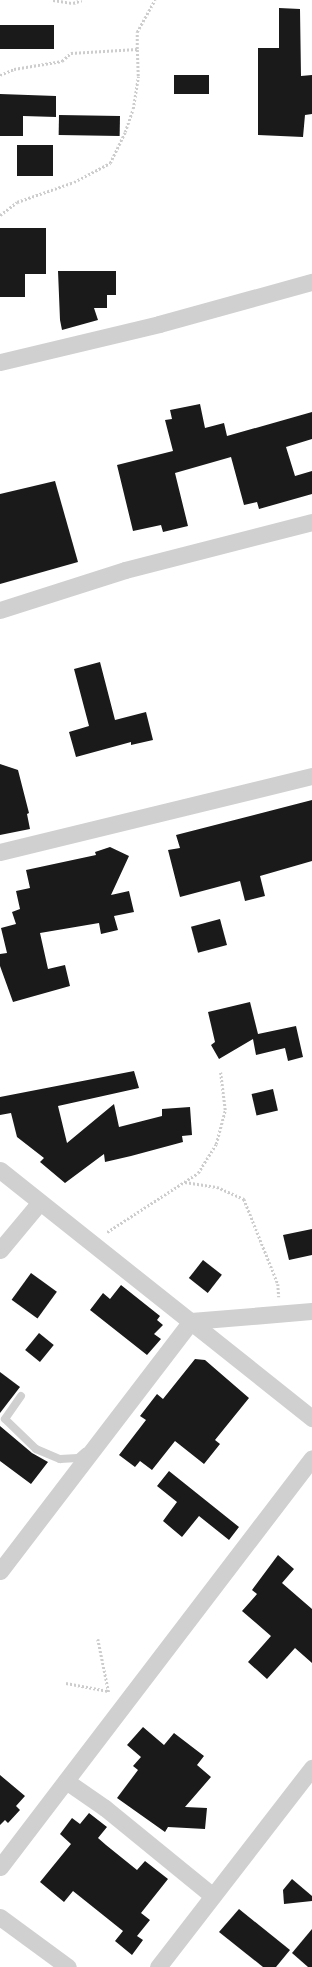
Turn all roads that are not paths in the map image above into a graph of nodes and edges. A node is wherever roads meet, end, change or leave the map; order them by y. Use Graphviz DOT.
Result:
graph roads {
  1 [pos="312,282"];
  2 [pos="0,362"];
  3 [pos="312,522"];
  4 [pos="0,610"];
  5 [pos="312,776"];
  6 [pos="0,852"];
  7 [pos="0,1170"];
  8 [pos="40,1202"];
  9 [pos="0,1250"];
  10 [pos="312,1311"];
  11 [pos="191,1322"];
  12 [pos="21,1396"];
  13 [pos="312,1418"];
  14 [pos="98,1442"];
  15 [pos="312,1458"];
  16 [pos="0,1571"];
  17 [pos="312,1768"];
  18 [pos="66,1781"];
  19 [pos="0,1867"];
  20 [pos="213,1896"];
  21 [pos="0,1917"];
  22 [pos="68,1967"];
  23 [pos="158,1967"];
  1 -- 2 [label="street"];
  3 -- 4 [label="street"];
  5 -- 6 [label="street"];
  7 -- 8 [label="street"];
  8 -- 9 [label="street"];
  8 -- 11 [label="street"];
  10 -- 11 [label="street"];
  11 -- 13 [label="street"];
  11 -- 14 [label="street"];
  12 -- 14 [label="lane"];
  14 -- 16 [label="street"];
  15 -- 18 [label="street"];
  17 -- 20 [label="street"];
  18 -- 19 [label="street"];
  18 -- 20 [label="street"];
  20 -- 23 [label="street"];
  21 -- 22 [label="street"];
}
